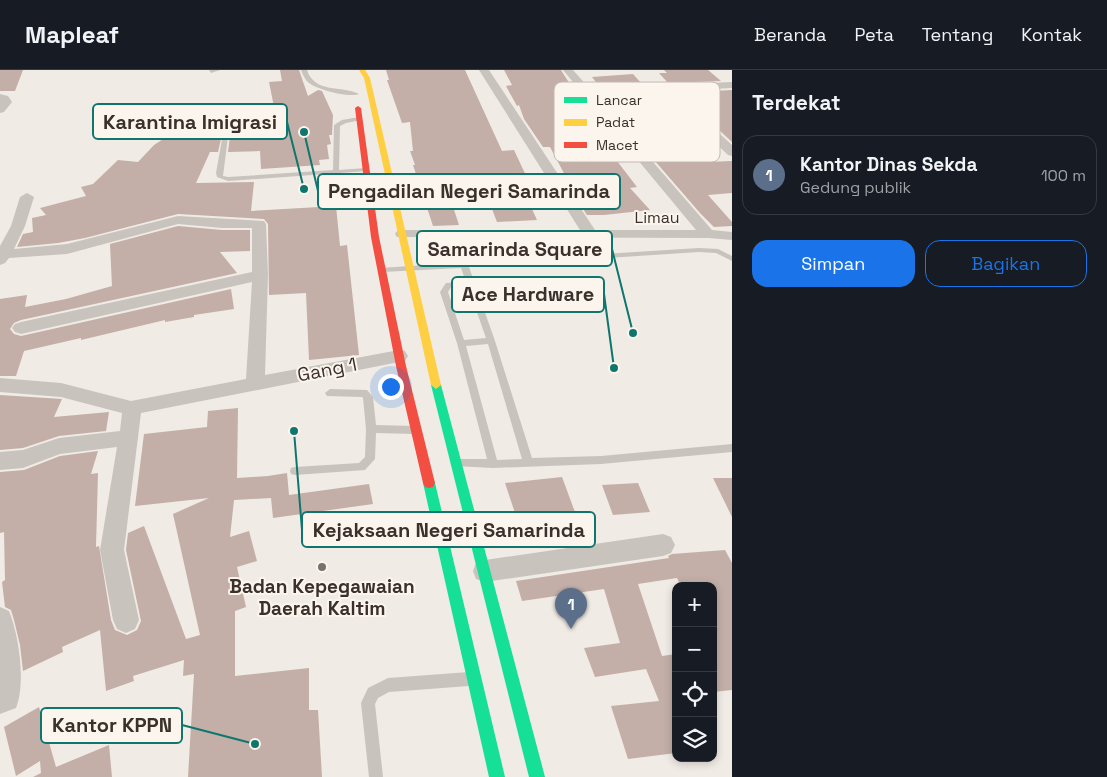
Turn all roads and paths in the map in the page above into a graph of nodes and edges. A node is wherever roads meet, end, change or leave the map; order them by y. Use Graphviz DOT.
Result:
graph roads {
  1 [pos="217,70"];
  2 [pos="304,70"];
  3 [pos="350,70"];
  4 [pos="362,70"];
  5 [pos="484,70"];
  6 [pos="568,70"];
  7 [pos="211,71"];
  8 [pos="578,82"];
  9 [pos="356,94"];
  10 [pos="0,97"];
  11 [pos="0,110"];
  12 [pos="359,119"];
  13 [pos="226,129"];
  14 [pos="720,141"];
  15 [pos="732,152"];
  16 [pos="646,162"];
  17 [pos="365,170"];
  18 [pos="336,172"];
  19 [pos="27,196"];
  20 [pos="402,234"];
  21 [pos="708,234"];
  22 [pos="591,235"];
  23 [pos="732,236"];
  24 [pos="2,257"];
  25 [pos="732,259"];
  26 [pos="464,265"];
  27 [pos="410,268"];
  28 [pos="382,270"];
  29 [pos="260,274"];
  30 [pos="470,284"];
  31 [pos="21,328"];
  32 [pos="491,341"];
  33 [pos="461,343"];
  34 [pos="399,356"];
  35 [pos="255,384"];
  36 [pos="0,385"];
  37 [pos="330,394"];
  38 [pos="132,408"];
  39 [pos="371,430"];
  40 [pos="416,430"];
  41 [pos="130,438"];
  42 [pos="732,448"];
  43 [pos="0,461"];
  44 [pos="528,462"];
  45 [pos="455,463"];
  46 [pos="493,464"];
  47 [pos="295,471"];
  48 [pos="663,544"];
  49 [pos="486,571"];
  50 [pos="0,620"];
  51 [pos="126,620"];
  52 [pos="474,678"];
  53 [pos="0,700"];
  54 [pos="376,777"];
  55 [pos="497,777"];
  56 [pos="536,777"];
  1 -- 7 [label="lane"];
  2 -- 9 [label="lane"];
  3 -- 9 [label="main road"];
  4 -- 20 [label="main road"];
  5 -- 22 [label="street"];
  6 -- 8 [label="street"];
  9 -- 12 [label="main road"];
  10 -- 11 [label="street"];
  12 -- 17 [label="main road"];
  12 -- 18 [label="lane"];
  13 -- 18 [label="lane"];
  14 -- 15 [label="street"];
  16 -- 21 [label="street"];
  17 -- 18 [label="lane"];
  17 -- 28 [label="main road"];
  19 -- 24 [label="street"];
  20 -- 22 [label="street, Limau"];
  20 -- 27 [label="main road"];
  21 -- 22 [label="street, Limau"];
  21 -- 23 [label="street, Limau"];
  24 -- 29 [label="street"];
  25 -- 26 [label="lane"];
  26 -- 27 [label="lane"];
  26 -- 30 [label="lane"];
  27 -- 28 [label="lane"];
  27 -- 45 [label="main road"];
  28 -- 34 [label="main road"];
  29 -- 31 [label="street"];
  29 -- 35 [label="street"];
  30 -- 32 [label="lane"];
  30 -- 33 [label="lane"];
  32 -- 33 [label="lane"];
  32 -- 44 [label="lane"];
  33 -- 46 [label="lane"];
  34 -- 35 [label="street, Gang 1"];
  34 -- 40 [label="main road"];
  35 -- 38 [label="street, Gang 1"];
  36 -- 38 [label="street"];
  37 -- 39 [label="lane"];
  38 -- 41 [label="street"];
  39 -- 40 [label="lane"];
  39 -- 47 [label="lane"];
  40 -- 52 [label="main road"];
  41 -- 43 [label="street"];
  41 -- 51 [label="street"];
  42 -- 44 [label="lane"];
  44 -- 46 [label="lane"];
  45 -- 46 [label="lane"];
  45 -- 49 [label="main road"];
  48 -- 49 [label="street"];
  49 -- 56 [label="main road"];
  50 -- 53 [label="street"];
  52 -- 54 [label="lane"];
  52 -- 55 [label="main road"];
}
